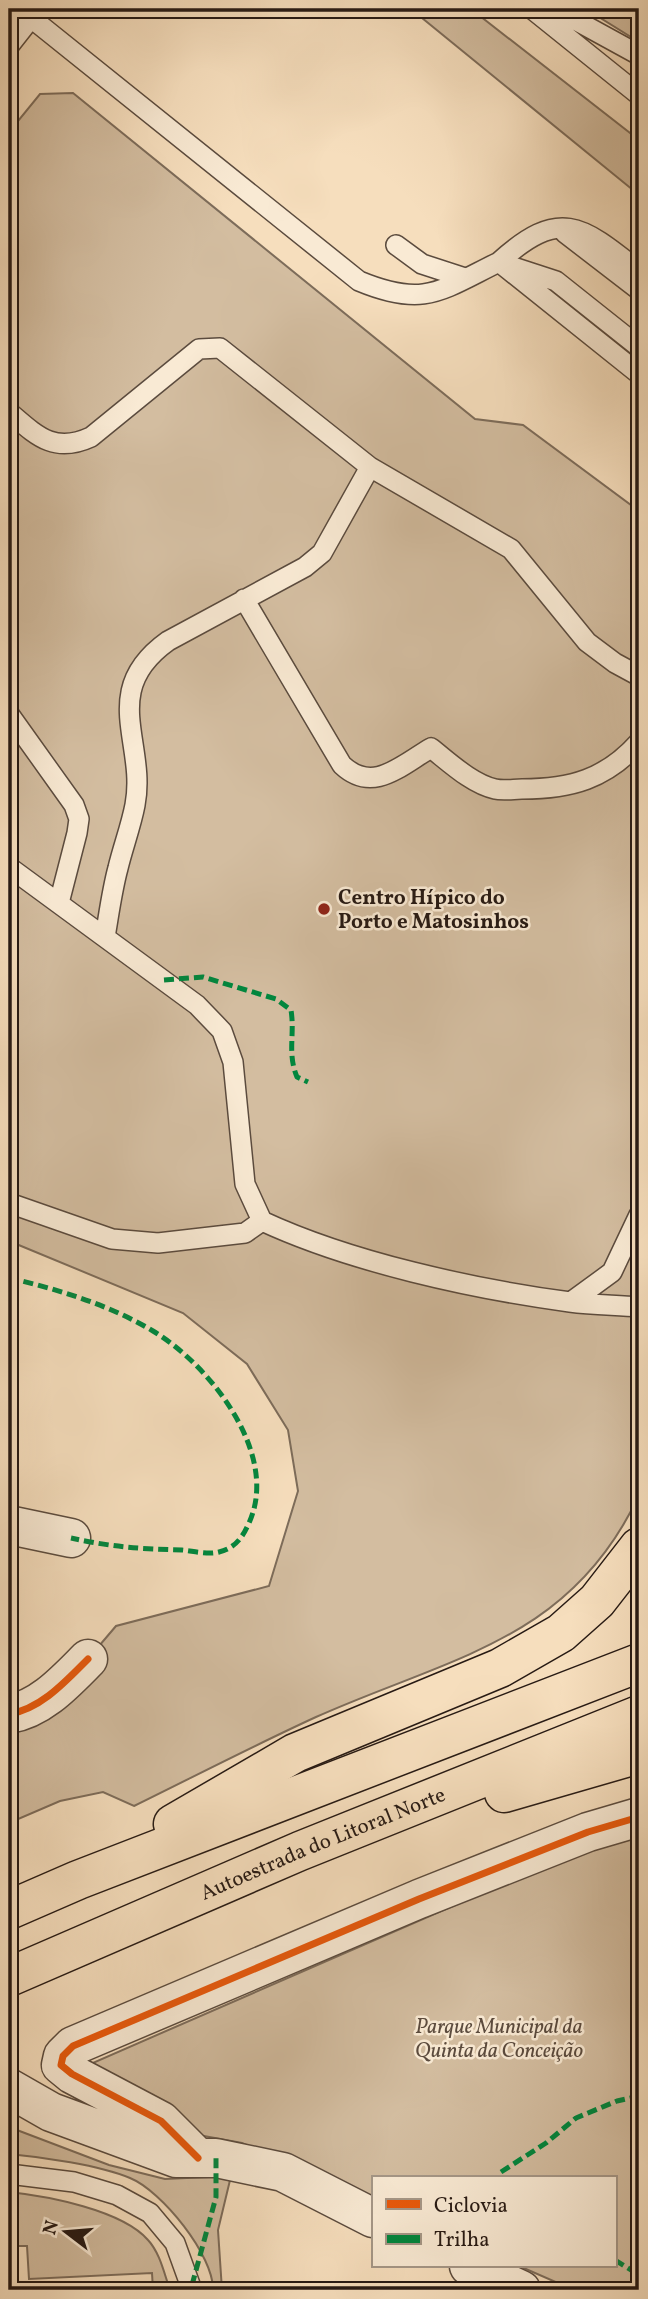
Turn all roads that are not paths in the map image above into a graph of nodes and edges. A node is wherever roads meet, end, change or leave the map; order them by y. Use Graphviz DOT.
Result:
graph roads {
  1 [pos="532,9"];
  2 [pos="555,9"];
  3 [pos="26,13"];
  4 [pos="9,46"];
  5 [pos="639,55"];
  6 [pos="639,95"];
  7 [pos="555,226"];
  8 [pos="396,245"];
  9 [pos="499,262"];
  10 [pos="639,271"];
  11 [pos="465,278"];
  12 [pos="639,290"];
  13 [pos="639,347"];
  14 [pos="639,374"];
  15 [pos="9,412"];
  16 [pos="370,467"];
  17 [pos="244,599"];
  18 [pos="639,676"];
  19 [pos="9,714"];
  20 [pos="639,742"];
  21 [pos="9,867"];
  22 [pos="59,903"];
  23 [pos="104,937"];
  24 [pos="9,1203"];
  25 [pos="639,1215"];
  26 [pos="262,1221"];
  27 [pos="571,1302"];
  28 [pos="639,1307"];
  29 [pos="9,1525"];
  30 [pos="71,1538"];
  31 [pos="639,1547"];
  32 [pos="88,1659"];
  33 [pos="639,1662"];
  34 [pos="9,1714"];
  35 [pos="639,1715"];
  36 [pos="639,1754"];
  37 [pos="639,1817"];
  38 [pos="300,1851"];
  39 [pos="78,1880"];
  40 [pos="9,1910"];
  41 [pos="9,1977"];
  42 [pos="9,2088"];
  43 [pos="198,2158"];
  44 [pos="9,2174"];
  45 [pos="372,2217"];
  46 [pos="473,2268"];
  47 [pos="192,2290"];
  48 [pos="521,2290"];
  1 -- 6 [label="lane"];
  2 -- 5 [label="lane"];
  3 -- 4 [label="lane"];
  3 -- 11 [label="lane"];
  7 -- 9 [label="lane"];
  7 -- 10 [label="lane"];
  7 -- 12 [label="lane"];
  8 -- 11 [label="lane"];
  9 -- 11 [label="lane"];
  9 -- 13 [label="lane"];
  9 -- 14 [label="lane"];
  15 -- 16 [label="lane"];
  16 -- 17 [label="lane"];
  16 -- 18 [label="lane"];
  17 -- 20 [label="lane"];
  17 -- 23 [label="lane"];
  19 -- 22 [label="lane"];
  21 -- 22 [label="lane"];
  22 -- 23 [label="lane"];
  23 -- 26 [label="lane"];
  24 -- 26 [label="lane"];
  25 -- 27 [label="lane"];
  26 -- 27 [label="lane"];
  27 -- 28 [label="lane"];
  29 -- 30 [label="street"];
  31 -- 39 [label="highway"];
  32 -- 34 [label="street"];
  33 -- 39 [label="highway"];
  35 -- 38 [label="highway, Autoestrada do Litoral Norte"];
  36 -- 38 [label="highway"];
  37 -- 43 [label="street"];
  38 -- 41 [label="highway, Autoestrada do Litoral Norte"];
  39 -- 40 [label="highway"];
  42 -- 43 [label="street"];
  43 -- 45 [label="street"];
  44 -- 47 [label="lane"];
  46 -- 48 [label="street"];
}
